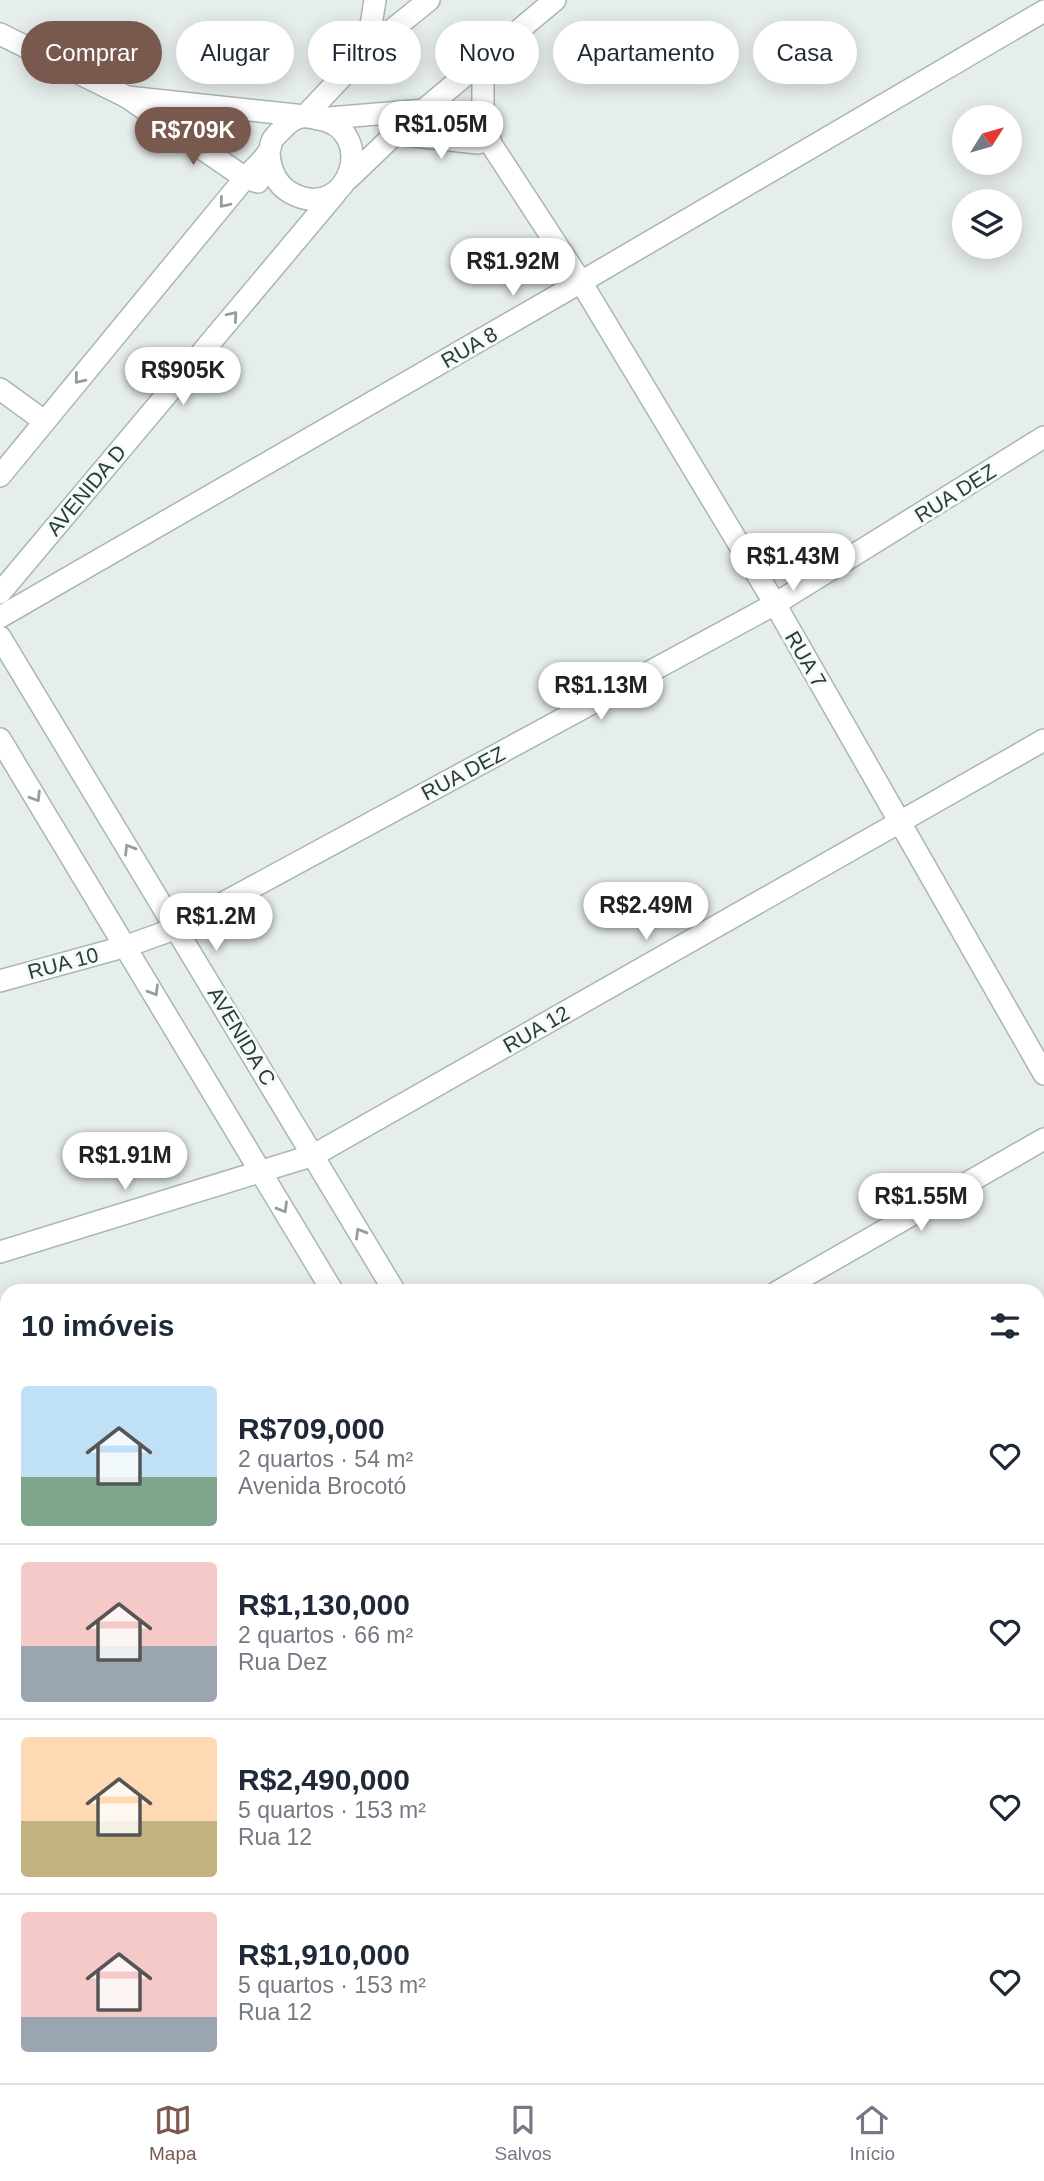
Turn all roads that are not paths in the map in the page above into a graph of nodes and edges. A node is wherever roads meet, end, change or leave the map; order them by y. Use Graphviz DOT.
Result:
graph roads {
  1 [pos="375,0"];
  2 [pos="429,0"];
  3 [pos="555,0"];
  4 [pos="1044,11"];
  5 [pos="372,21"];
  6 [pos="403,21"];
  7 [pos="530,21"];
  8 [pos="0,34"];
  9 [pos="339,84"];
  10 [pos="455,84"];
  11 [pos="482,84"];
  12 [pos="127,96"];
  13 [pos="425,110"];
  14 [pos="311,118"];
  15 [pos="395,134"];
  16 [pos="491,144"];
  17 [pos="269,152"];
  18 [pos="245,178"];
  19 [pos="342,186"];
  20 [pos="282,190"];
  21 [pos="581,282"];
  22 [pos="0,388"];
  23 [pos="44,421"];
  24 [pos="1044,437"];
  25 [pos="0,476"];
  26 [pos="0,593"];
  27 [pos="775,604"];
  28 [pos="0,617"];
  29 [pos="0,637"];
  30 [pos="0,739"];
  31 [pos="1044,740"];
  32 [pos="899,822"];
  33 [pos="177,928"];
  34 [pos="127,946"];
  35 [pos="0,981"];
  36 [pos="1044,1074"];
  37 [pos="1044,1139"];
  38 [pos="314,1155"];
  39 [pos="261,1172"];
  40 [pos="0,1252"];
  41 [pos="328,1284"];
  42 [pos="390,1284"];
  43 [pos="791,1284"];
  1 -- 5 [label="street"];
  2 -- 6 [label="street"];
  3 -- 7 [label="street, AVENIDA D"];
  4 -- 21 [label="street, RUA 8"];
  8 -- 12 [label="street"];
  9 -- 14 [label="street"];
  10 -- 13 [label="street, AVENIDA D"];
  11 -- 16 [label="street"];
  12 -- 14 [label="street"];
  12 -- 18 [label="street"];
  13 -- 14 [label="street"];
  13 -- 15 [label="street, AVENIDA D"];
  13 -- 16 [label="street, RUA 7"];
  14 -- 17 [label="street"];
  14 -- 19 [label="street"];
  15 -- 16 [label="street"];
  15 -- 19 [label="street, AVENIDA D"];
  16 -- 21 [label="street, RUA 7"];
  17 -- 18 [label="street"];
  17 -- 20 [label="street"];
  18 -- 20 [label="street"];
  18 -- 23 [label="street, one-way"];
  19 -- 20 [label="street"];
  26 -- 19 [label="street, AVENIDA D, one-way"];
  21 -- 27 [label="street, RUA 7"];
  21 -- 28 [label="street, RUA 8"];
  22 -- 23 [label="street"];
  23 -- 25 [label="street"];
  24 -- 27 [label="street, RUA DEZ"];
  27 -- 32 [label="street, RUA 7"];
  27 -- 33 [label="street, RUA DEZ"];
  33 -- 29 [label="street, AVENIDA C, one-way"];
  30 -- 34 [label="street, one-way"];
  31 -- 32 [label="street, RUA 12"];
  32 -- 36 [label="street, RUA 7"];
  32 -- 38 [label="street, RUA 12"];
  33 -- 34 [label="street, RUA DEZ"];
  33 -- 38 [label="street, AVENIDA C"];
  34 -- 35 [label="street, RUA 10"];
  34 -- 39 [label="street, one-way"];
  37 -- 43 [label="street"];
  38 -- 39 [label="street, RUA 12"];
  42 -- 38 [label="street, AVENIDA C, one-way"];
  39 -- 40 [label="street, RUA 12"];
  39 -- 41 [label="street, one-way"];
}
